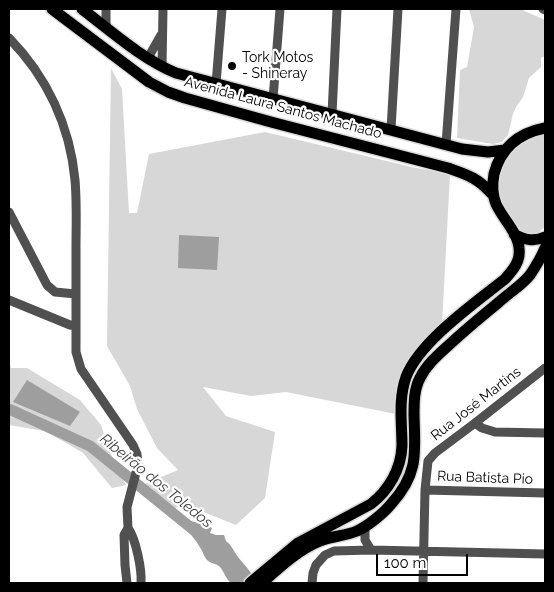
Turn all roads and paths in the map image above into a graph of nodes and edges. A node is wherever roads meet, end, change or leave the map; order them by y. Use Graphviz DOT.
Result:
graph roads {
  1 [pos="52,9"];
  2 [pos="82,9"];
  3 [pos="106,9"];
  4 [pos="163,9"];
  5 [pos="222,9"];
  6 [pos="280,9"];
  7 [pos="337,9"];
  8 [pos="398,9"];
  9 [pos="456,9"];
  10 [pos="94,13"];
  11 [pos="106,27"];
  12 [pos="162,33"];
  13 [pos="9,38"];
  14 [pos="148,58"];
  15 [pos="162,67"];
  16 [pos="216,84"];
  17 [pos="274,99"];
  18 [pos="332,114"];
  19 [pos="545,128"];
  20 [pos="391,129"];
  21 [pos="446,144"];
  22 [pos="505,150"];
  23 [pos="492,194"];
  24 [pos="9,212"];
  25 [pos="514,234"];
  26 [pos="545,237"];
  27 [pos="545,248"];
  28 [pos="76,294"];
  29 [pos="9,300"];
  30 [pos="76,326"];
  31 [pos="545,368"];
  32 [pos="489,413"];
  33 [pos="475,423"];
  34 [pos="495,432"];
  35 [pos="545,433"];
  36 [pos="425,490"];
  37 [pos="545,493"];
  38 [pos="360,511"];
  39 [pos="365,527"];
  40 [pos="128,528"];
  41 [pos="348,534"];
  42 [pos="356,550"];
  43 [pos="371,550"];
  44 [pos="424,552"];
  45 [pos="545,554"];
  46 [pos="139,561"];
  47 [pos="124,564"];
  48 [pos="265,577"];
  49 [pos="127,583"];
  50 [pos="141,583"];
  51 [pos="250,583"];
  52 [pos="312,583"];
  53 [pos="423,583"];
  1 -- 23 [label="main road, Avenida Laura Santos Machado"];
  2 -- 10 [label="main road, Avenida Laura Santos Machado"];
  3 -- 11 [label="street"];
  4 -- 12 [label="street"];
  5 -- 16 [label="street"];
  6 -- 17 [label="street"];
  7 -- 18 [label="street"];
  8 -- 20 [label="street"];
  9 -- 21 [label="street"];
  10 -- 11 [label="main road, Avenida Laura Santos Machado"];
  11 -- 14 [label="main road, Avenida Laura Santos Machado"];
  12 -- 14 [label="street"];
  12 -- 15 [label="street"];
  13 -- 28 [label="street"];
  14 -- 15 [label="main road, Avenida Laura Santos Machado"];
  15 -- 16 [label="main road, Avenida Laura Santos Machado"];
  16 -- 17 [label="main road, Avenida Laura Santos Machado"];
  17 -- 18 [label="main road, Avenida Laura Santos Machado"];
  18 -- 20 [label="main road, Avenida Laura Santos Machado"];
  19 -- 22 [label="main road"];
  20 -- 21 [label="main road, Avenida Laura Santos Machado"];
  21 -- 22 [label="main road, Avenida Laura Santos Machado"];
  22 -- 23 [label="main road"];
  23 -- 25 [label="main road"];
  24 -- 28 [label="street"];
  25 -- 26 [label="main road"];
  25 -- 38 [label="main road"];
  27 -- 39 [label="main road"];
  28 -- 30 [label="street"];
  29 -- 30 [label="street"];
  30 -- 40 [label="street"];
  31 -- 32 [label="street, Rua José Martins"];
  32 -- 33 [label="street, Rua José Martins"];
  32 -- 34 [label="street"];
  33 -- 34 [label="street"];
  33 -- 36 [label="street, Rua José Martins"];
  34 -- 35 [label="street"];
  36 -- 37 [label="street, Rua Batista Pio"];
  36 -- 44 [label="street, Rua José Martins"];
  38 -- 41 [label="main road"];
  38 -- 48 [label="main road"];
  39 -- 41 [label="main road"];
  39 -- 43 [label="street"];
  40 -- 46 [label="street"];
  40 -- 47 [label="street"];
  41 -- 42 [label="street"];
  41 -- 48 [label="main road"];
  42 -- 43 [label="street"];
  42 -- 52 [label="street"];
  43 -- 44 [label="street"];
  44 -- 45 [label="street"];
  44 -- 53 [label="street, Rua José Martins"];
  46 -- 47 [label="street"];
  46 -- 50 [label="street"];
  47 -- 49 [label="street"];
  48 -- 51 [label="main road"];
}
